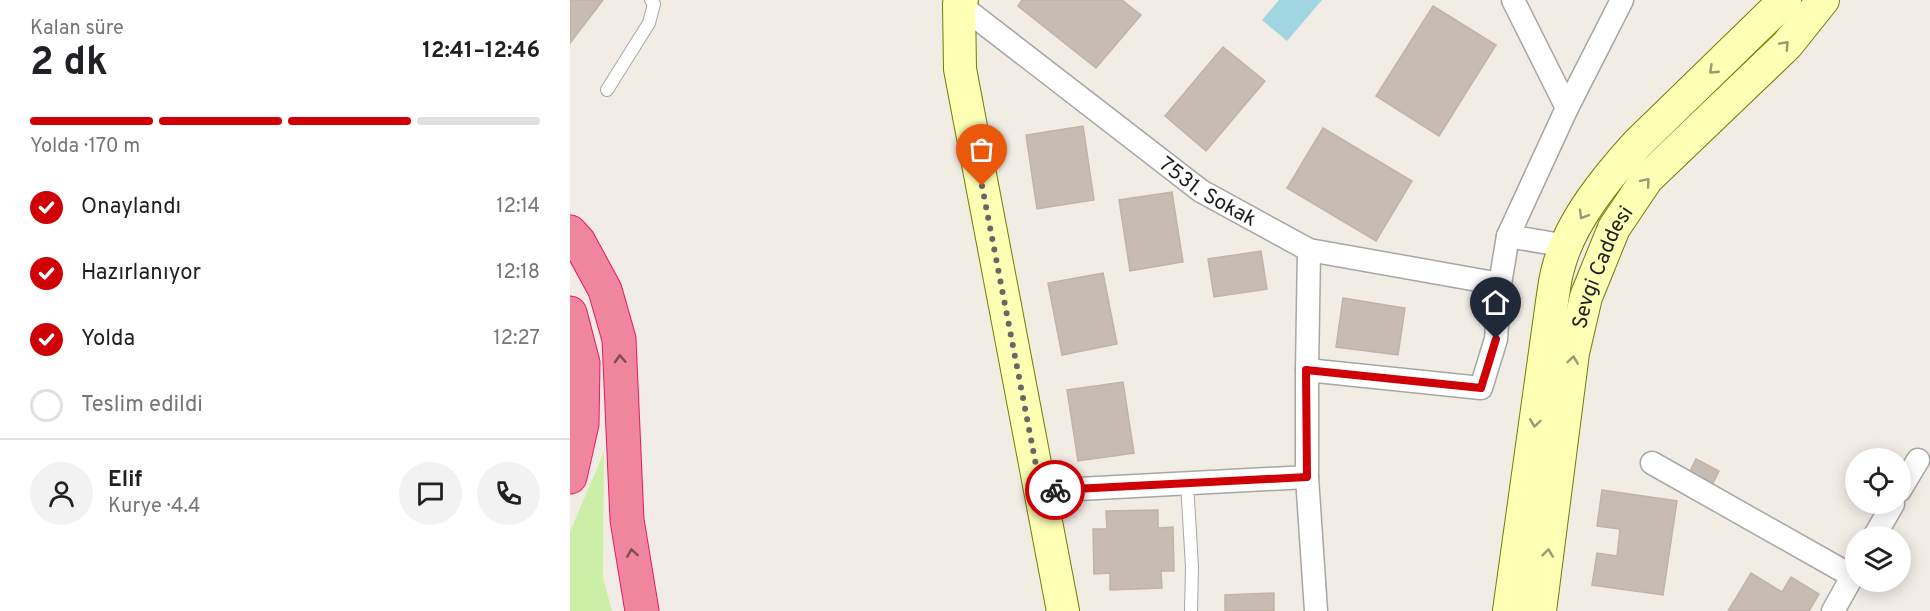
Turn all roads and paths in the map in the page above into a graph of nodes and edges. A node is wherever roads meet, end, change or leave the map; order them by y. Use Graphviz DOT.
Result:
graph roads {
  1 [pos="1513,0"];
  2 [pos="1623,0"];
  3 [pos="1785,0"];
  4 [pos="1823,0"];
  5 [pos="654,2"];
  6 [pos="961,2"];
  7 [pos="607,90"];
  8 [pos="1567,108"];
  9 [pos="570,232"];
  10 [pos="1508,236"];
  11 [pos="1566,246"];
  12 [pos="1309,250"];
  13 [pos="1500,284"];
  14 [pos="570,313"];
  15 [pos="1306,370"];
  16 [pos="1918,460"];
  17 [pos="1652,463"];
  18 [pos="1911,472"];
  19 [pos="570,477"];
  20 [pos="1307,477"];
  21 [pos="1187,483"];
  22 [pos="1041,491"];
  23 [pos="1845,568"];
  24 [pos="1845,589"];
  25 [pos="642,611"];
  26 [pos="1063,611"];
  27 [pos="1191,611"];
  28 [pos="1316,611"];
  29 [pos="1509,611"];
  30 [pos="1540,611"];
  31 [pos="1833,611"];
  1 -- 8 [label="street"];
  2 -- 8 [label="street"];
  3 -- 11 [label="street, Sevgi Caddesi, one-way"];
  30 -- 4 [label="street, Sevgi Caddesi, one-way"];
  5 -- 7 [label="lane"];
  6 -- 12 [label="street, 7531. Sokak"];
  6 -- 22 [label="street"];
  8 -- 10 [label="street"];
  25 -- 9 [label="highway, one-way"];
  10 -- 11 [label="street"];
  10 -- 13 [label="street"];
  11 -- 29 [label="street, Sevgi Caddesi, one-way"];
  12 -- 13 [label="street, 7531. Sokak"];
  12 -- 15 [label="street"];
  13 -- 15 [label="street"];
  14 -- 19 [label="highway"];
  15 -- 20 [label="street"];
  16 -- 18 [label="street"];
  17 -- 23 [label="street"];
  20 -- 21 [label="street"];
  20 -- 28 [label="street"];
  21 -- 22 [label="street"];
  21 -- 27 [label="lane"];
  22 -- 26 [label="street"];
  24 -- 31 [label="street"];
}
